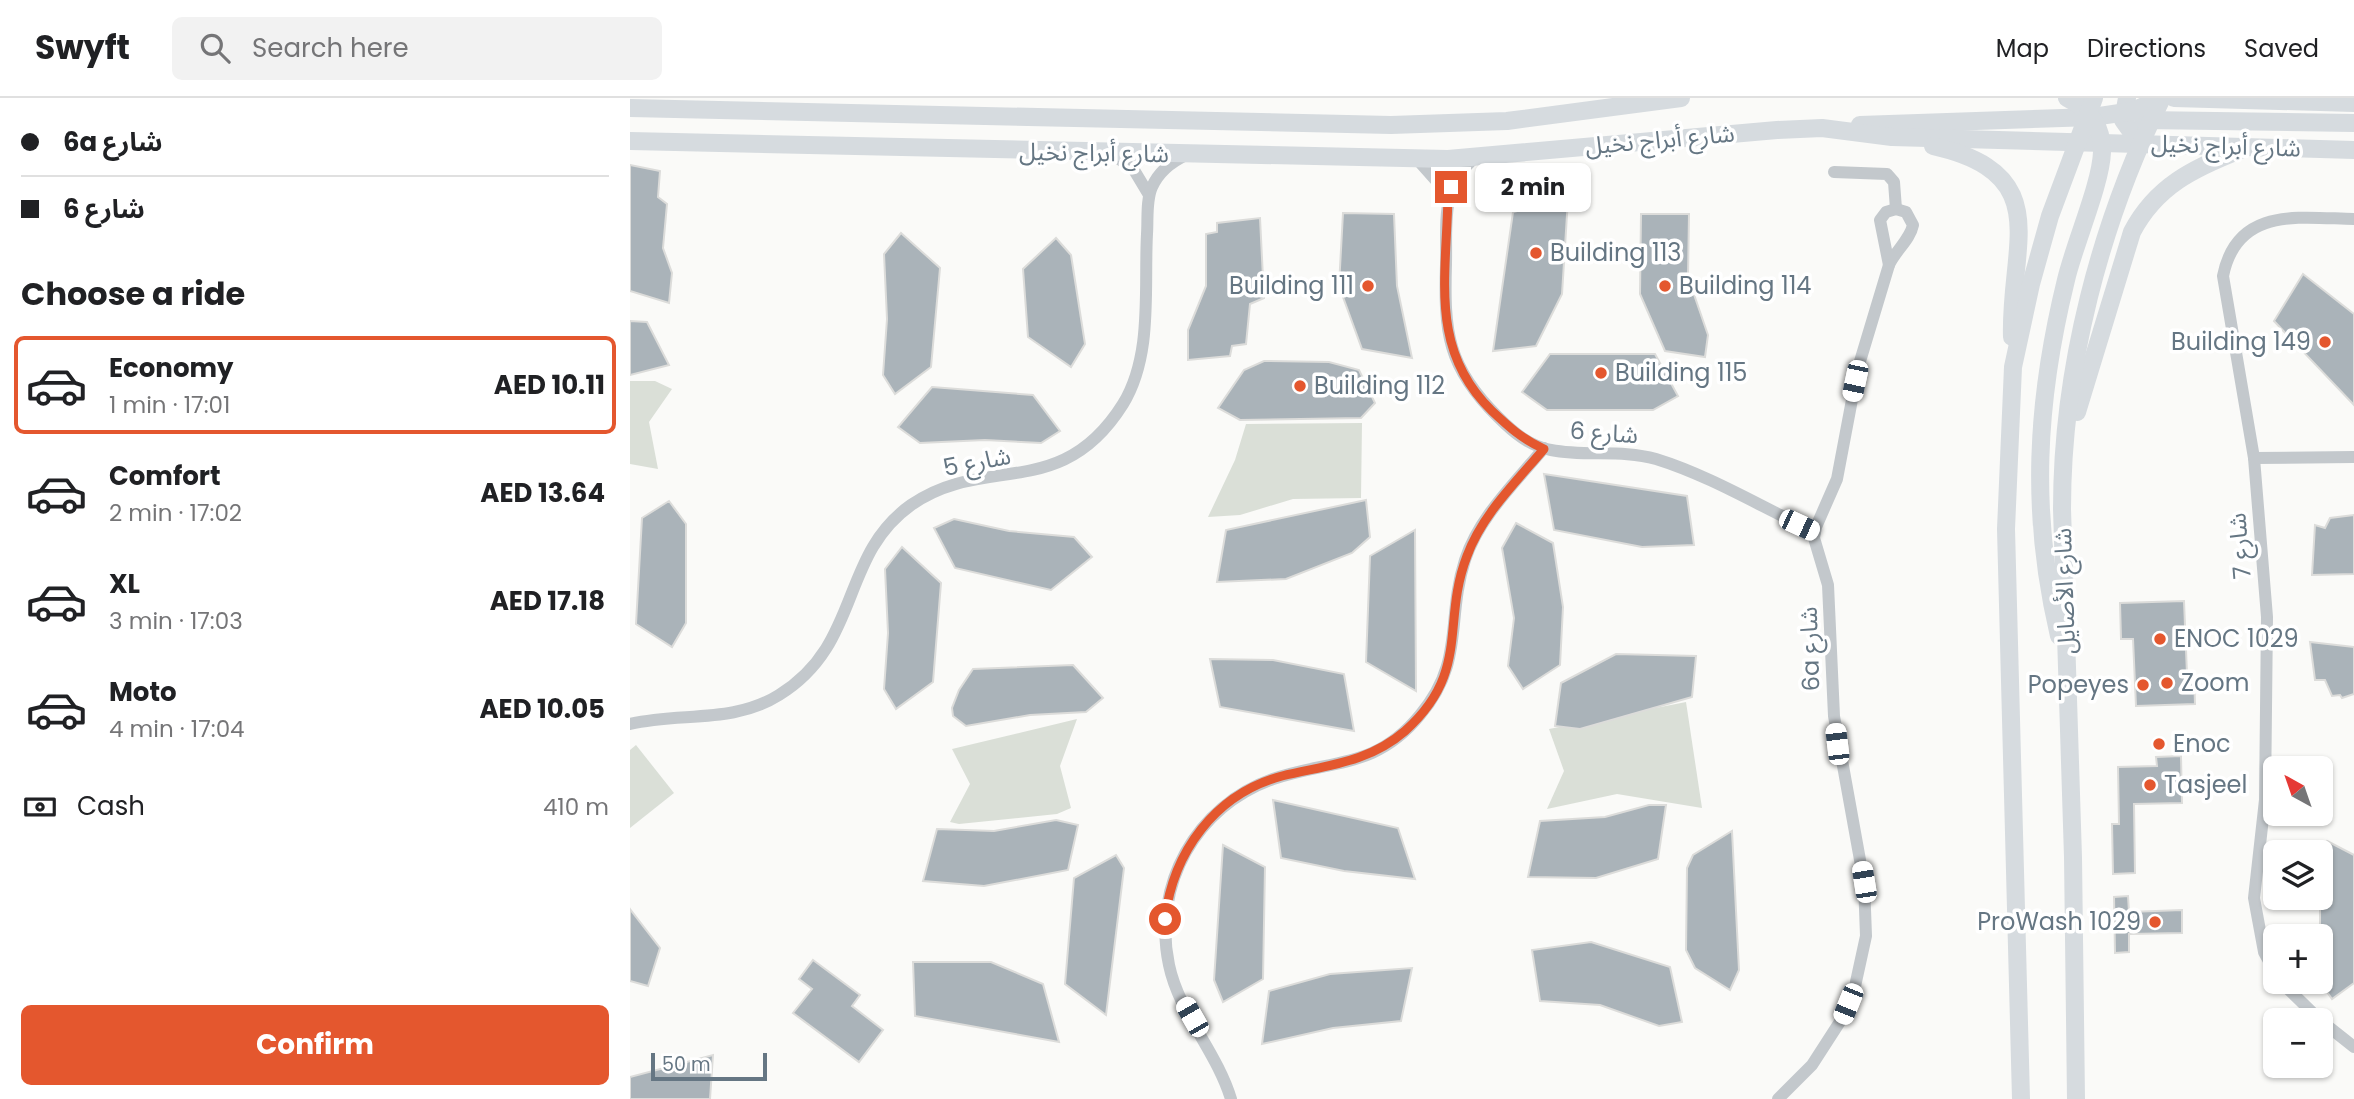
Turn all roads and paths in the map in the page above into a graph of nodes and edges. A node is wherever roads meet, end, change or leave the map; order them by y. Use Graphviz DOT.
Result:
graph roads {
  1 [pos="1681,98"];
  2 [pos="2067,98"];
  3 [pos="2162,98"];
  4 [pos="2174,98"];
  5 [pos="2346,98"];
  6 [pos="2354,102"];
  7 [pos="630,108"];
  8 [pos="2124,110"];
  9 [pos="2092,114"];
  10 [pos="2151,120"];
  11 [pos="2354,123"];
  12 [pos="1822,128"];
  13 [pos="1892,137"];
  14 [pos="630,141"];
  15 [pos="2078,142"];
  16 [pos="2101,144"];
  17 [pos="2140,144"];
  18 [pos="2247,148"];
  19 [pos="2354,149"];
  20 [pos="1111,153"];
  21 [pos="1186,155"];
  22 [pos="1476,157"];
  23 [pos="1418,159"];
  24 [pos="1834,172"];
  25 [pos="1448,194"];
  26 [pos="1149,195"];
  27 [pos="1896,209"];
  28 [pos="2354,219"];
  29 [pos="1889,265"];
  30 [pos="2014,367"];
  31 [pos="1544,449"];
  32 [pos="2065,452"];
  33 [pos="2354,457"];
  34 [pos="2253,458"];
  35 [pos="1815,532"];
  36 [pos="2068,673"];
  37 [pos="630,724"];
  38 [pos="2263,948"];
  39 [pos="2293,994"];
  40 [pos="2308,1008"];
  41 [pos="2333,1030"];
  42 [pos="2354,1047"];
  43 [pos="1231,1099"];
  44 [pos="1778,1099"];
  45 [pos="2021,1099"];
  46 [pos="2076,1099"];
  1 -- 7 [label="main road, شارع أبراج نخيل"];
  2 -- 9 [label="main road"];
  3 -- 8 [label="main road"];
  3 -- 10 [label="main road, شارع الأصايل"];
  4 -- 6 [label="main road, شارع أبراج نخيل"];
  5 -- 6 [label="main road"];
  8 -- 9 [label="main road"];
  8 -- 10 [label="main road"];
  8 -- 17 [label="main road"];
  9 -- 12 [label="main road"];
  9 -- 15 [label="main road"];
  9 -- 16 [label="main road"];
  10 -- 11 [label="main road"];
  10 -- 17 [label="main road, شارع الأصايل"];
  12 -- 13 [label="main road, شارع أبراج نخيل"];
  12 -- 22 [label="main road, شارع أبراج نخيل"];
  13 -- 15 [label="main road, شارع أبراج نخيل"];
  13 -- 30 [label="main road"];
  14 -- 20 [label="main road, شارع أبراج نخيل"];
  15 -- 16 [label="main road, شارع أبراج نخيل"];
  15 -- 30 [label="main road"];
  16 -- 17 [label="main road, شارع أبراج نخيل"];
  16 -- 36 [label="main road"];
  17 -- 18 [label="main road, شارع أبراج نخيل"];
  17 -- 32 [label="main road, شارع الأصايل"];
  18 -- 19 [label="main road, شارع أبراج نخيل"];
  18 -- 32 [label="main road"];
  20 -- 21 [label="main road, شارع أبراج نخيل"];
  20 -- 26 [label="street"];
  21 -- 23 [label="main road, شارع أبراج نخيل"];
  21 -- 26 [label="street"];
  22 -- 23 [label="main road, شارع أبراج نخيل"];
  22 -- 25 [label="street"];
  23 -- 25 [label="street"];
  24 -- 27 [label="street"];
  25 -- 31 [label="street, شارع 6"];
  26 -- 37 [label="street, شارع 5"];
  27 -- 29 [label="street"];
  27 -- 29 [label="street"];
  28 -- 34 [label="street, شارع 7"];
  29 -- 35 [label="street"];
  30 -- 45 [label="main road"];
  31 -- 35 [label="street, شارع 6"];
  31 -- 43 [label="street"];
  32 -- 36 [label="main road, شارع الأصايل"];
  33 -- 34 [label="street"];
  34 -- 38 [label="street, شارع 7"];
  35 -- 44 [label="street, 6a شارع"];
  36 -- 46 [label="main road, شارع الأصايل"];
  39 -- 40 [label="street"];
  41 -- 42 [label="street"];
}
